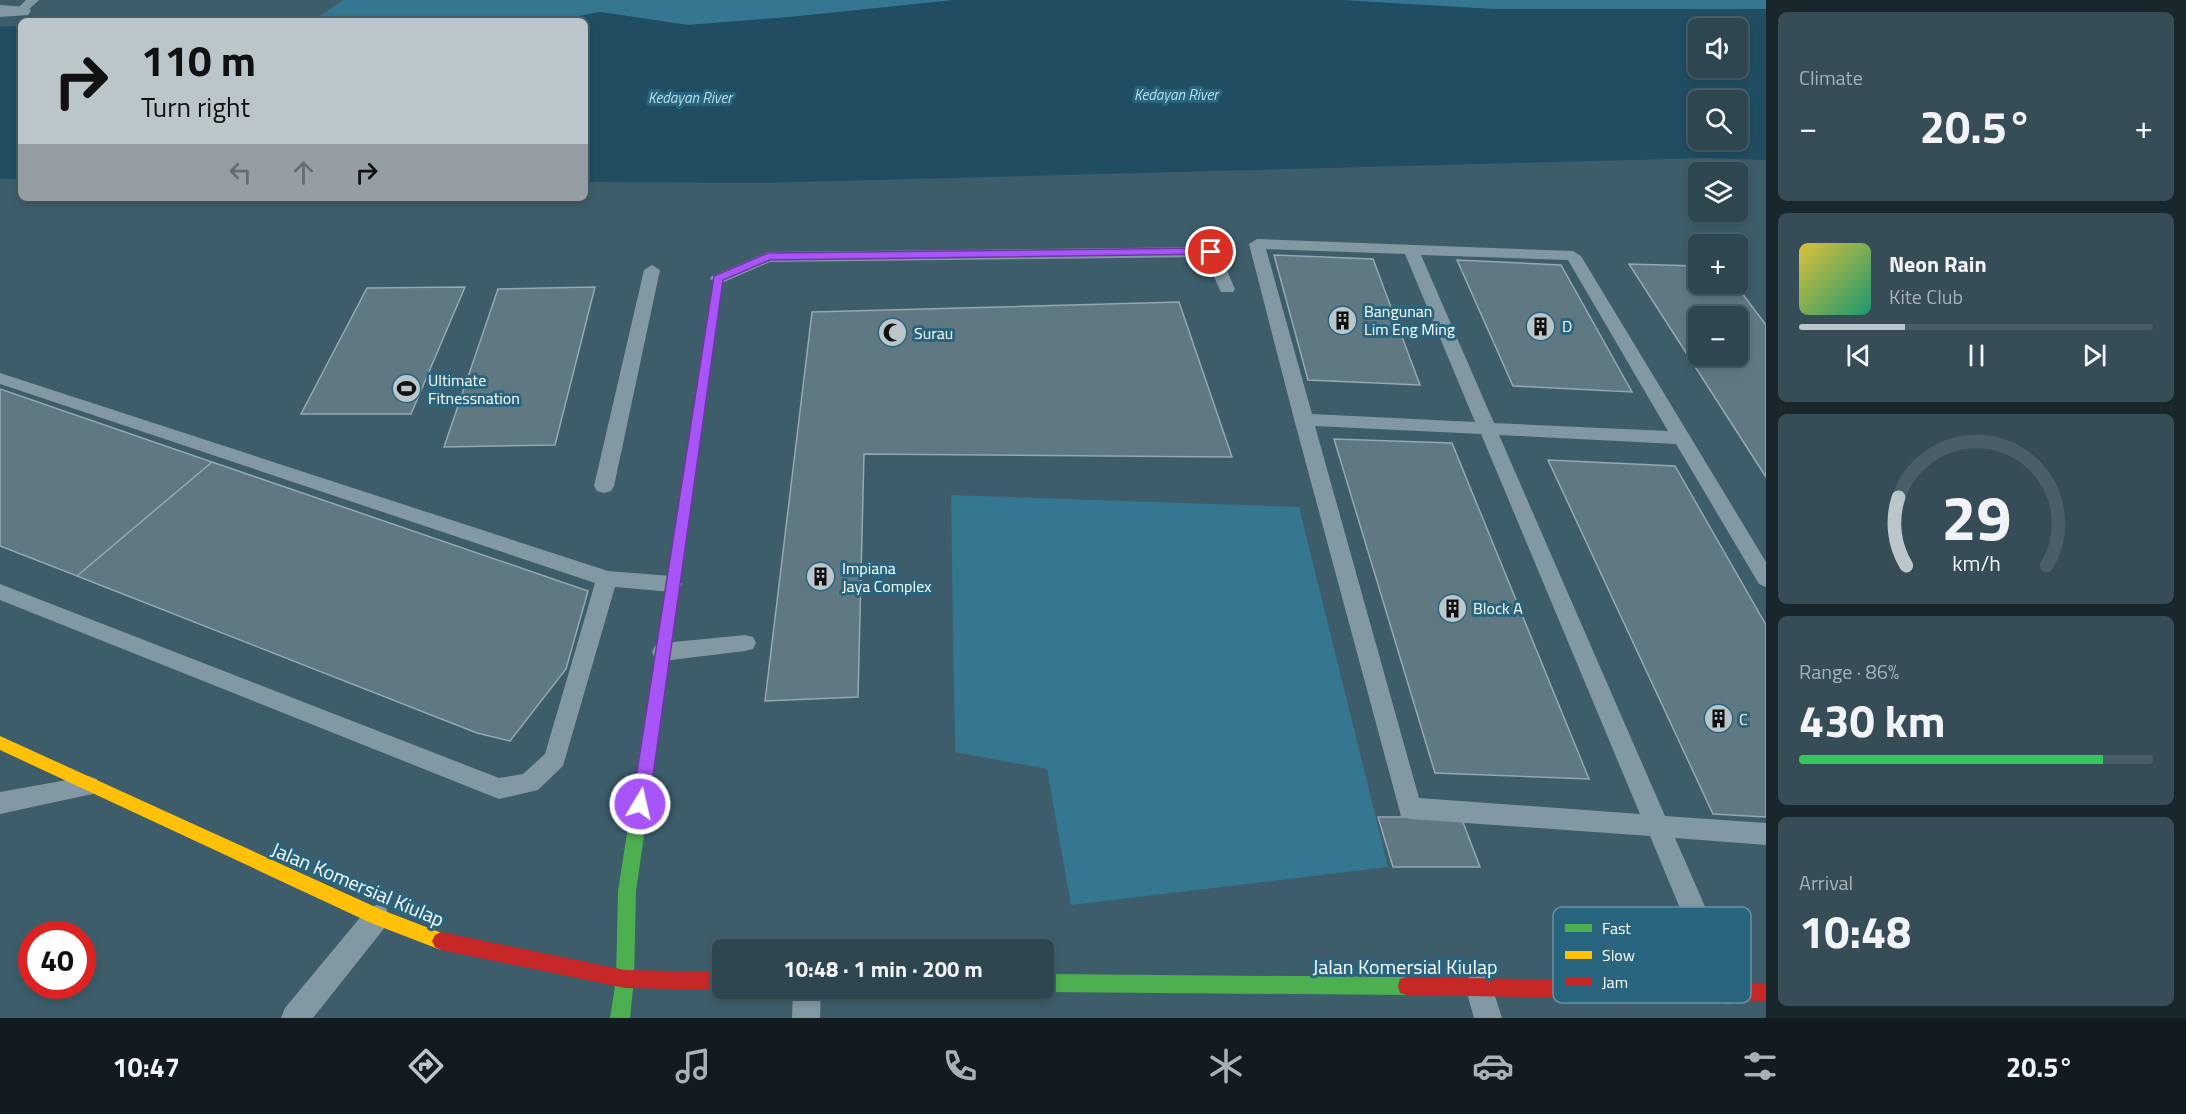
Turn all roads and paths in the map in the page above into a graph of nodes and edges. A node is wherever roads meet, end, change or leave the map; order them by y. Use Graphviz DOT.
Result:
graph roads {
  1 [pos="27,6"];
  2 [pos="0,11"];
  3 [pos="1411,250"];
  4 [pos="652,270"];
  5 [pos="718,279"];
  6 [pos="1227,289"];
  7 [pos="0,378"];
  8 [pos="1303,419"];
  9 [pos="1489,429"];
  10 [pos="1683,438"];
  11 [pos="604,486"];
  12 [pos="607,579"];
  13 [pos="1766,579"];
  14 [pos="672,584"];
  15 [pos="0,592"];
  16 [pos="745,643"];
  17 [pos="663,652"];
  18 [pos="0,743"];
  19 [pos="91,785"];
  20 [pos="0,803"];
  21 [pos="1658,826"];
  22 [pos="1766,834"];
  23 [pos="1692,907"];
  24 [pos="377,917"];
  25 [pos="625,979"];
  26 [pos="712,981"];
  27 [pos="1054,983"];
  28 [pos="1479,986"];
  29 [pos="1553,987"];
  30 [pos="1751,992"];
  31 [pos="1766,992"];
  32 [pos="807,999"];
  33 [pos="295,1018"];
  34 [pos="620,1018"];
  35 [pos="806,1018"];
  36 [pos="1488,1018"];
  1 -- 2 [label="street"];
  3 -- 8 [label="lane"];
  3 -- 9 [label="lane"];
  3 -- 10 [label="lane"];
  4 -- 11 [label="lane"];
  5 -- 6 [label="lane"];
  5 -- 14 [label="street"];
  7 -- 12 [label="lane"];
  8 -- 9 [label="lane"];
  8 -- 21 [label="lane"];
  9 -- 10 [label="lane"];
  9 -- 21 [label="lane"];
  10 -- 13 [label="lane"];
  12 -- 14 [label="lane"];
  12 -- 15 [label="lane"];
  14 -- 17 [label="street"];
  16 -- 17 [label="lane"];
  17 -- 25 [label="street"];
  18 -- 19 [label="street, Jalan Komersial Kiulap"];
  19 -- 20 [label="lane"];
  19 -- 24 [label="street, Jalan Komersial Kiulap"];
  21 -- 22 [label="lane"];
  21 -- 23 [label="lane"];
  24 -- 25 [label="street, Jalan Komersial Kiulap"];
  24 -- 33 [label="lane"];
  25 -- 26 [label="street, Jalan Komersial Kiulap"];
  25 -- 34 [label="street"];
  27 -- 28 [label="street, Jalan Komersial Kiulap"];
  28 -- 29 [label="street, Jalan Komersial Kiulap"];
  28 -- 36 [label="lane"];
  30 -- 31 [label="street, Jalan Komersial Kiulap"];
  32 -- 35 [label="lane"];
}
